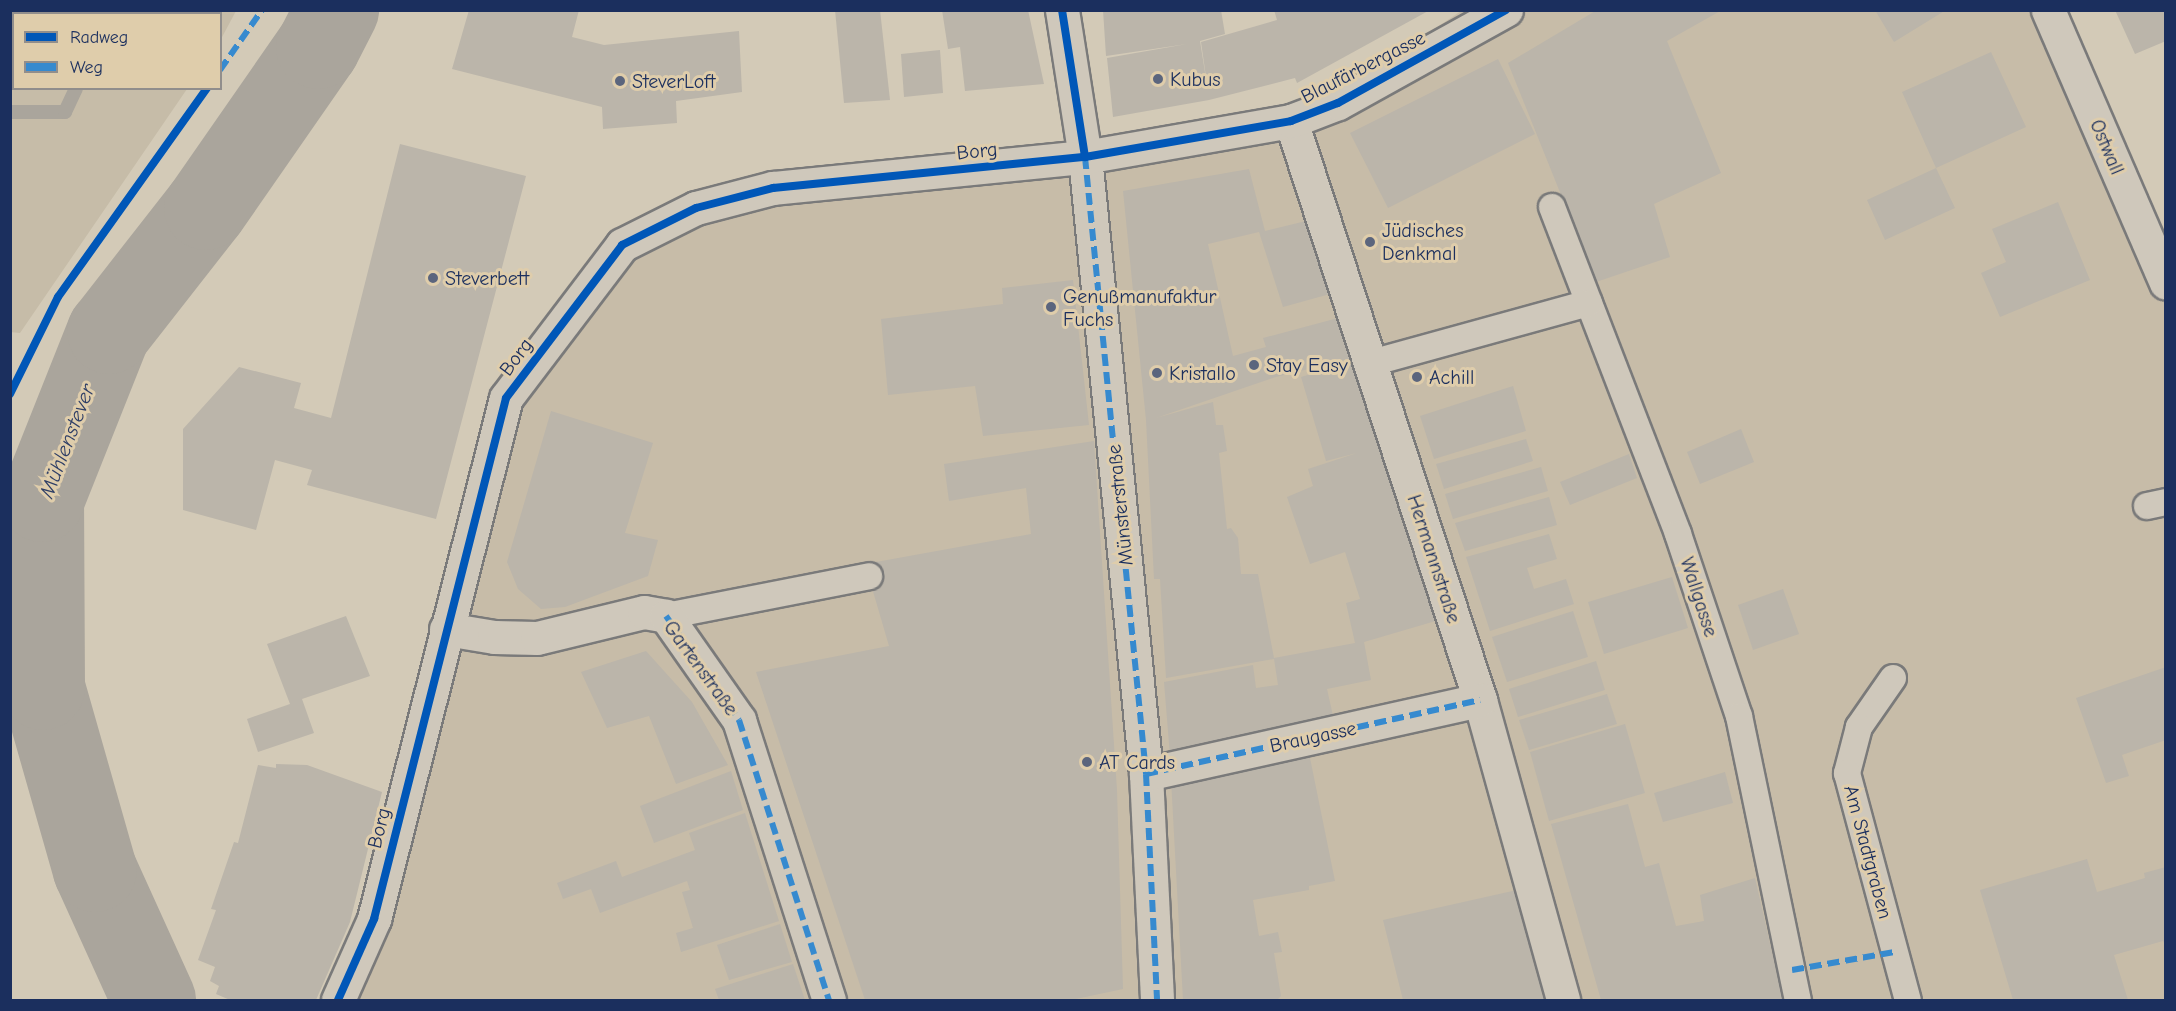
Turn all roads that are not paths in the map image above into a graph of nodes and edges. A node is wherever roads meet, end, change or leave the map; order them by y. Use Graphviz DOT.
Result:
graph roads {
  1 [pos="1062,10"];
  2 [pos="1506,10"];
  3 [pos="2048,10"];
  4 [pos="1291,121"];
  5 [pos="1085,157"];
  6 [pos="1552,207"];
  7 [pos="2166,283"];
  8 [pos="1589,303"];
  9 [pos="1371,363"];
  10 [pos="869,576"];
  11 [pos="666,616"];
  12 [pos="446,629"];
  13 [pos="1893,678"];
  14 [pos="1480,700"];
  15 [pos="1146,774"];
  16 [pos="338,1000"];
  17 [pos="829,1000"];
  18 [pos="1157,1000"];
  19 [pos="1563,1000"];
  20 [pos="1798,1000"];
  21 [pos="1908,1000"];
  1 -- 5 [label="street, Münsterstraße"];
  2 -- 4 [label="street, Blaufärbergasse"];
  3 -- 7 [label="street, Ostwall"];
  4 -- 5 [label="street, Blaufärbergasse"];
  4 -- 9 [label="street, Hermannstraße"];
  5 -- 12 [label="street, Borg"];
  5 -- 15 [label="street, Münsterstraße"];
  6 -- 8 [label="lane, Wallgasse"];
  8 -- 9 [label="lane"];
  8 -- 20 [label="lane, Wallgasse"];
  9 -- 14 [label="street, Hermannstraße"];
  10 -- 11 [label="lane"];
  11 -- 12 [label="street, Gartenstraße"];
  11 -- 17 [label="street, Gartenstraße"];
  12 -- 16 [label="street, Borg"];
  13 -- 21 [label="lane, Am Stadtgraben"];
  14 -- 15 [label="street, Braugasse"];
  14 -- 19 [label="street, Hermannstraße"];
  15 -- 18 [label="street, Münsterstraße"];
}
